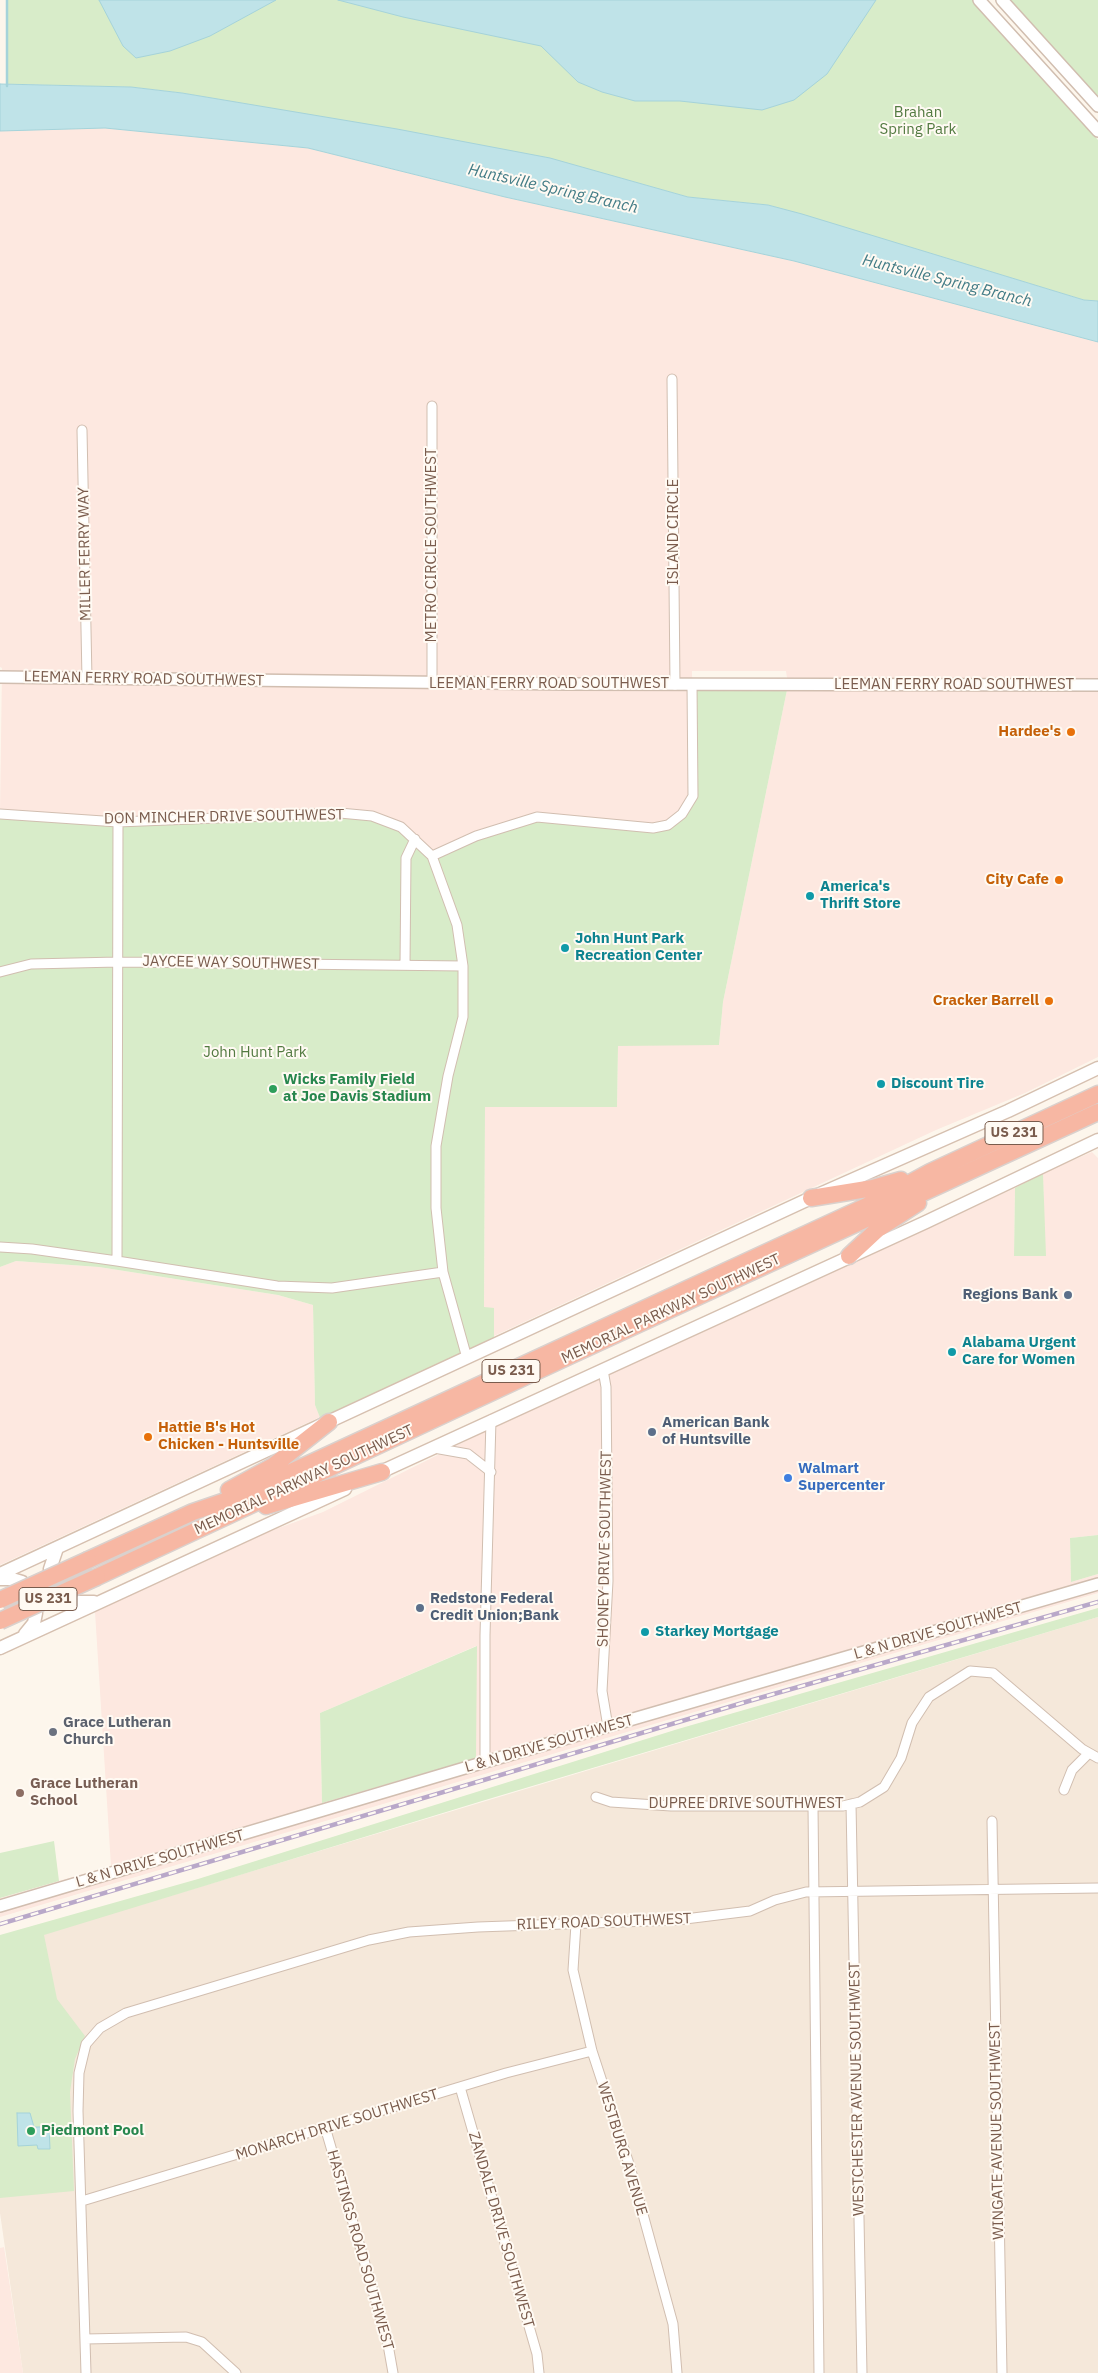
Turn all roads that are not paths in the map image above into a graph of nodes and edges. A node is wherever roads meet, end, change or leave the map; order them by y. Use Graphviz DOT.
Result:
graph roads {
  1 [pos="978,0"];
  2 [pos="1002,0"];
  3 [pos="1098,106"];
  4 [pos="1098,131"];
  5 [pos="672,379"];
  6 [pos="432,406"];
  7 [pos="82,430"];
  8 [pos="0,677"];
  9 [pos="86,679"];
  10 [pos="432,683"];
  11 [pos="675,684"];
  12 [pos="692,684"];
  13 [pos="1098,685"];
  14 [pos="0,814"];
  15 [pos="118,822"];
  16 [pos="415,839"];
  17 [pos="432,856"];
  18 [pos="118,962"];
  19 [pos="405,965"];
  20 [pos="463,966"];
  21 [pos="0,972"];
  22 [pos="1098,1068"];
  23 [pos="1082,1076"];
  24 [pos="1098,1080"];
  25 [pos="1098,1094"];
  26 [pos="1098,1112"];
  27 [pos="1098,1140"];
  28 [pos="930,1172"];
  29 [pos="960,1174"];
  30 [pos="811,1198"];
  31 [pos="0,1246"];
  32 [pos="849,1256"];
  33 [pos="117,1261"];
  34 [pos="443,1272"];
  35 [pos="467,1358"];
  36 [pos="603,1370"];
  37 [pos="491,1420"];
  38 [pos="329,1422"];
  39 [pos="434,1448"];
  40 [pos="382,1472"];
  41 [pos="491,1472"];
  42 [pos="239,1511"];
  43 [pos="193,1512"];
  44 [pos="57,1548"];
  45 [pos="0,1574"];
  46 [pos="0,1579"];
  47 [pos="1098,1584"];
  48 [pos="0,1600"];
  49 [pos="101,1601"];
  50 [pos="0,1622"];
  51 [pos="21,1638"];
  52 [pos="0,1648"];
  53 [pos="608,1727"];
  54 [pos="1089,1753"];
  55 [pos="1098,1758"];
  56 [pos="485,1762"];
  57 [pos="1064,1790"];
  58 [pos="596,1796"];
  59 [pos="851,1804"];
  60 [pos="813,1806"];
  61 [pos="992,1821"];
  62 [pos="1098,1888"];
  63 [pos="853,1890"];
  64 [pos="993,1890"];
  65 [pos="814,1892"];
  66 [pos="0,1906"];
  67 [pos="576,1924"];
  68 [pos="592,2050"];
  69 [pos="460,2087"];
  70 [pos="326,2127"];
  71 [pos="82,2201"];
  72 [pos="85,2340"];
  73 [pos="86,2373"];
  74 [pos="236,2373"];
  75 [pos="393,2373"];
  76 [pos="539,2373"];
  77 [pos="677,2373"];
  78 [pos="819,2373"];
  79 [pos="862,2373"];
  80 [pos="1002,2373"];
  1 -- 4 [label="street"];
  2 -- 3 [label="street"];
  5 -- 11 [label="street, ISLAND CIRCLE"];
  6 -- 10 [label="street, METRO CIRCLE SOUTHWEST"];
  7 -- 9 [label="street, MILLER FERRY WAY"];
  8 -- 9 [label="street, LEEMAN FERRY ROAD SOUTHWEST"];
  9 -- 10 [label="street, LEEMAN FERRY ROAD SOUTHWEST"];
  10 -- 11 [label="street, LEEMAN FERRY ROAD SOUTHWEST"];
  11 -- 12 [label="street, LEEMAN FERRY ROAD SOUTHWEST"];
  12 -- 13 [label="street, LEEMAN FERRY ROAD SOUTHWEST"];
  12 -- 17 [label="street"];
  14 -- 15 [label="street, DON MINCHER DRIVE SOUTHWEST"];
  15 -- 16 [label="street, DON MINCHER DRIVE SOUTHWEST"];
  15 -- 18 [label="street"];
  16 -- 17 [label="street, DON MINCHER DRIVE SOUTHWEST"];
  16 -- 19 [label="street"];
  17 -- 20 [label="street, DON MINCHER DRIVE SOUTHWEST"];
  18 -- 19 [label="street, JAYCEE WAY SOUTHWEST"];
  18 -- 21 [label="street, JAYCEE WAY SOUTHWEST"];
  18 -- 33 [label="street"];
  19 -- 20 [label="street, JAYCEE WAY SOUTHWEST"];
  20 -- 34 [label="street, DON MINCHER DRIVE SOUTHWEST"];
  22 -- 23 [label="main road"];
  23 -- 24 [label="main road"];
  23 -- 30 [label="main road"];
  25 -- 28 [label="highway, MEMORIAL PARKWAY SOUTHWEST / US 231"];
  26 -- 29 [label="highway, MEMORIAL PARKWAY SOUTHWEST / US 231"];
  27 -- 32 [label="main road"];
  28 -- 30 [label="highway"];
  28 -- 43 [label="highway, MEMORIAL PARKWAY SOUTHWEST / US 231"];
  29 -- 32 [label="highway"];
  29 -- 42 [label="highway, MEMORIAL PARKWAY SOUTHWEST / US 231"];
  30 -- 35 [label="main road"];
  31 -- 33 [label="street"];
  32 -- 36 [label="main road"];
  33 -- 34 [label="street"];
  34 -- 35 [label="street, DON MINCHER DRIVE SOUTHWEST"];
  35 -- 38 [label="main road"];
  36 -- 37 [label="main road"];
  36 -- 53 [label="street, SHONEY DRIVE SOUTHWEST"];
  37 -- 39 [label="main road"];
  37 -- 41 [label="street"];
  38 -- 43 [label="highway"];
  38 -- 44 [label="main road"];
  39 -- 40 [label="main road"];
  39 -- 41 [label="street"];
  40 -- 42 [label="highway"];
  40 -- 49 [label="main road"];
  41 -- 56 [label="street"];
  42 -- 50 [label="highway, MEMORIAL PARKWAY SOUTHWEST / US 231, bridge"];
  43 -- 48 [label="highway, MEMORIAL PARKWAY SOUTHWEST / US 231, bridge"];
  44 -- 45 [label="main road"];
  44 -- 49 [label="main road"];
  46 -- 51 [label="main road"];
  47 -- 53 [label="street, L & N DRIVE SOUTHWEST"];
  49 -- 51 [label="main road"];
  51 -- 52 [label="main road"];
  53 -- 56 [label="street, L & N DRIVE SOUTHWEST"];
  54 -- 55 [label="street, DUPREE DRIVE SOUTHWEST"];
  54 -- 57 [label="street"];
  54 -- 59 [label="street, DUPREE DRIVE SOUTHWEST"];
  56 -- 66 [label="street, L & N DRIVE SOUTHWEST"];
  58 -- 60 [label="street, DUPREE DRIVE SOUTHWEST"];
  59 -- 60 [label="street, DUPREE DRIVE SOUTHWEST"];
  59 -- 63 [label="street, WESTCHESTER AVENUE SOUTHWEST"];
  60 -- 65 [label="street"];
  61 -- 64 [label="street, WINGATE AVENUE SOUTHWEST"];
  62 -- 64 [label="street, RILEY ROAD SOUTHWEST"];
  63 -- 64 [label="street, RILEY ROAD SOUTHWEST"];
  63 -- 65 [label="street, RILEY ROAD SOUTHWEST"];
  63 -- 79 [label="street, WESTCHESTER AVENUE SOUTHWEST"];
  64 -- 80 [label="street, WINGATE AVENUE SOUTHWEST"];
  65 -- 67 [label="street, RILEY ROAD SOUTHWEST"];
  65 -- 78 [label="street"];
  67 -- 68 [label="street, WESTBURG AVENUE"];
  67 -- 71 [label="street, RILEY ROAD SOUTHWEST"];
  68 -- 69 [label="street, MONARCH DRIVE SOUTHWEST"];
  68 -- 77 [label="street, WESTBURG AVENUE"];
  69 -- 70 [label="street, MONARCH DRIVE SOUTHWEST"];
  69 -- 76 [label="street, ZANDALE DRIVE SOUTHWEST"];
  70 -- 71 [label="street, MONARCH DRIVE SOUTHWEST"];
  70 -- 75 [label="street, HASTINGS ROAD SOUTHWEST"];
  71 -- 72 [label="street, RILEY ROAD SOUTHWEST"];
  72 -- 73 [label="street, RILEY ROAD SOUTHWEST"];
  72 -- 74 [label="street"];
}
